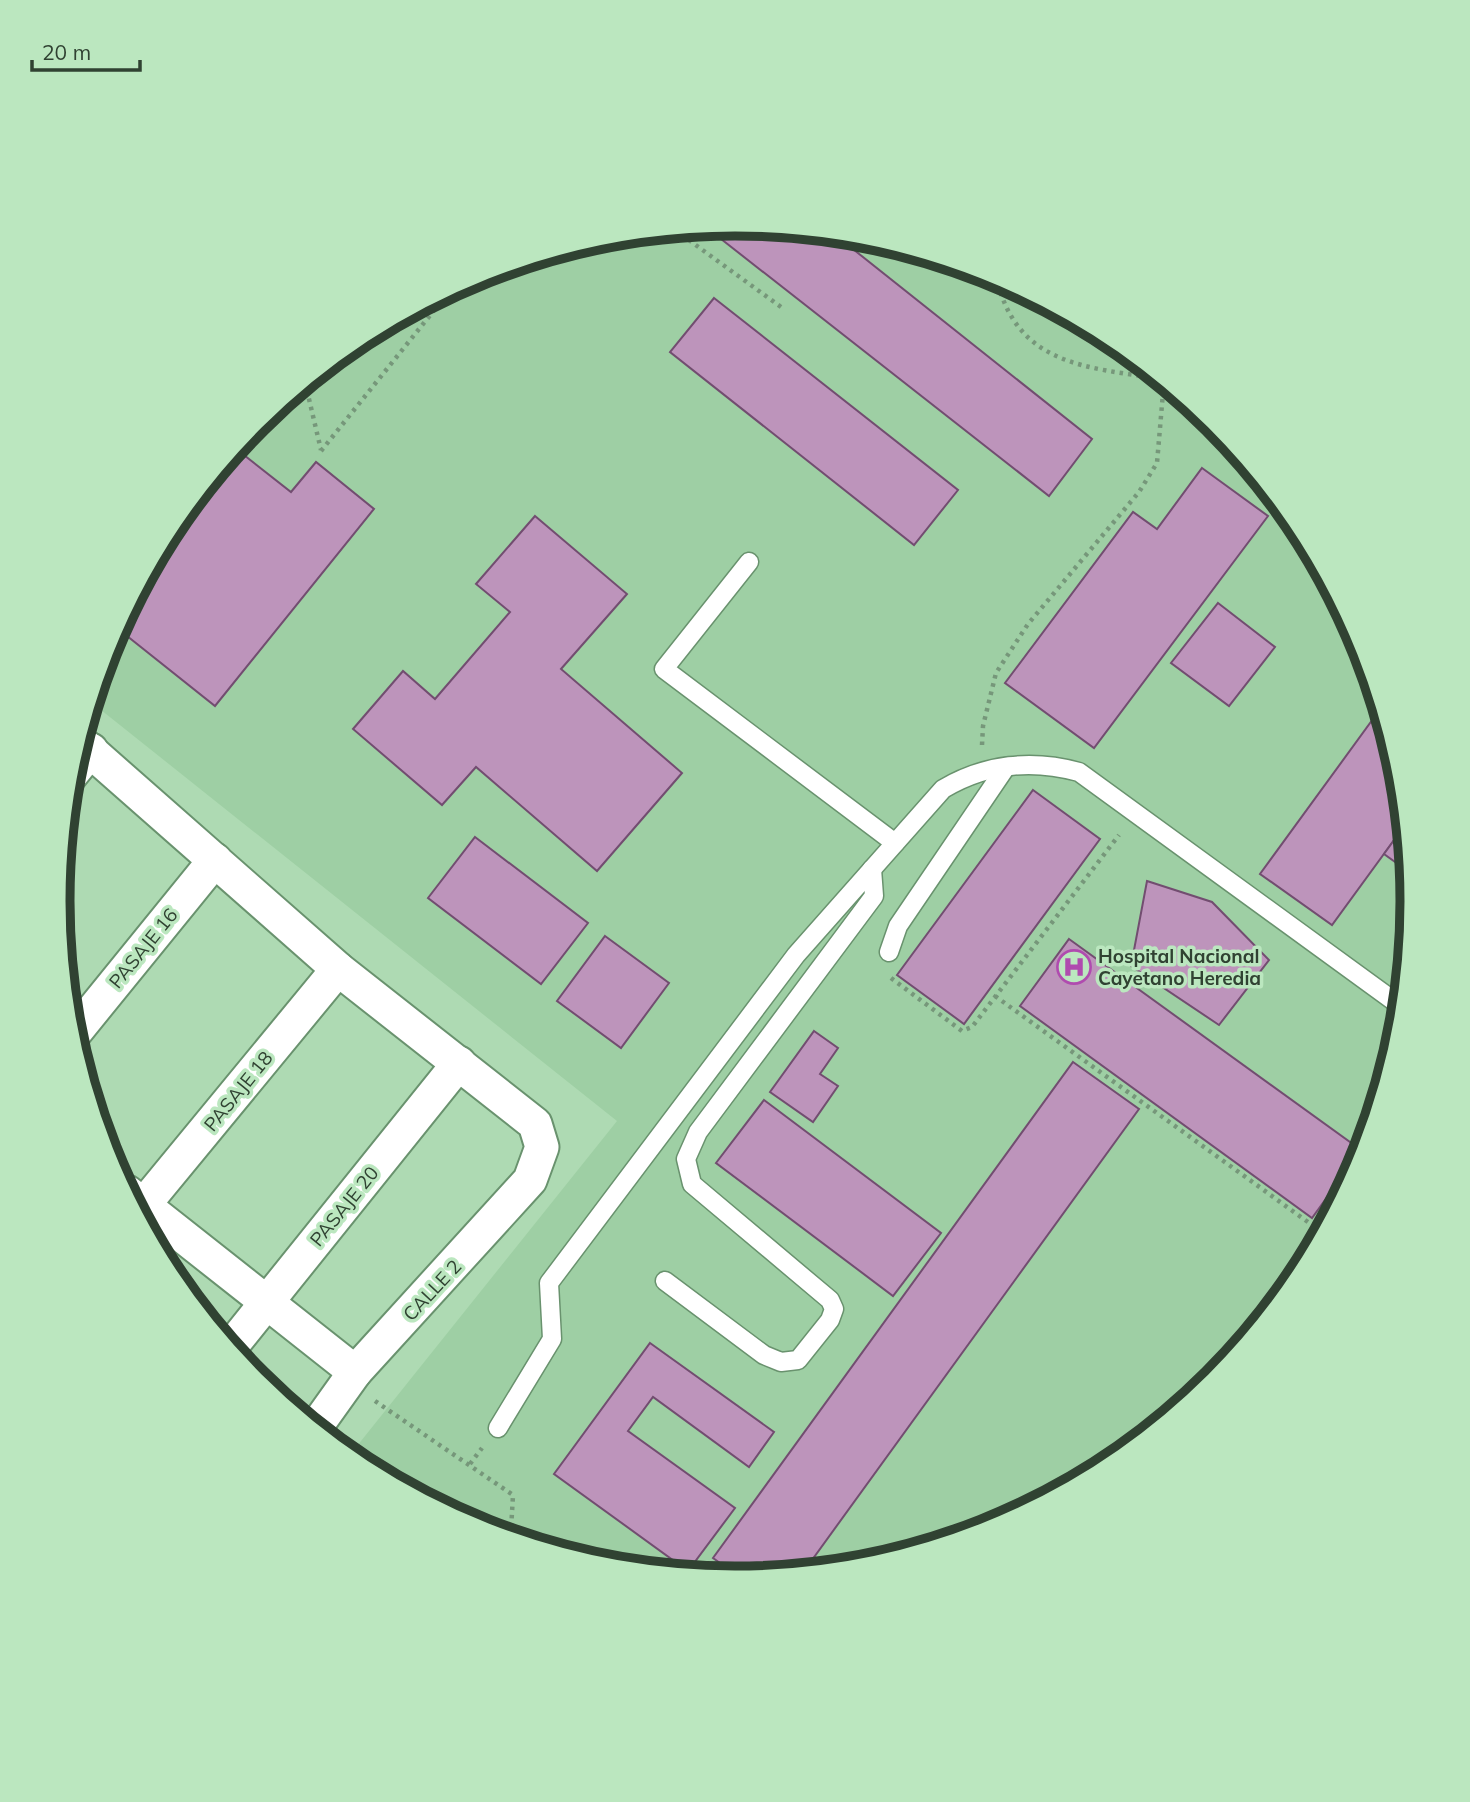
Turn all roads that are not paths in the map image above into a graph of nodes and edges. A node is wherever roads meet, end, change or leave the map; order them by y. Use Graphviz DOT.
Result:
graph roads {
  1 [pos="749,562"];
  2 [pos="88,748"];
  3 [pos="1006,767"];
  4 [pos="895,843"];
  5 [pos="215,860"];
  6 [pos="872,869"];
  7 [pos="889,952"];
  8 [pos="338,969"];
  9 [pos="1392,1000"];
  10 [pos="82,1024"];
  11 [pos="458,1063"];
  12 [pos="141,1198"];
  13 [pos="149,1214"];
  14 [pos="664,1281"];
  15 [pos="267,1302"];
  16 [pos="236,1340"];
  17 [pos="351,1377"];
  18 [pos="320,1421"];
  19 [pos="498,1427"];
  1 -- 4 [label="lane"];
  2 -- 5 [label="street"];
  3 -- 4 [label="lane"];
  3 -- 7 [label="lane"];
  3 -- 9 [label="lane"];
  4 -- 6 [label="lane"];
  5 -- 8 [label="street"];
  5 -- 10 [label="street, PASAJE 16"];
  6 -- 14 [label="lane"];
  6 -- 19 [label="lane"];
  8 -- 11 [label="street"];
  8 -- 12 [label="street, PASAJE 18"];
  11 -- 15 [label="street, PASAJE 20"];
  11 -- 17 [label="street, CALLE 2"];
  13 -- 15 [label="street"];
  15 -- 16 [label="street, PASAJE 20"];
  15 -- 17 [label="street"];
  17 -- 18 [label="street, CALLE 2"];
}
